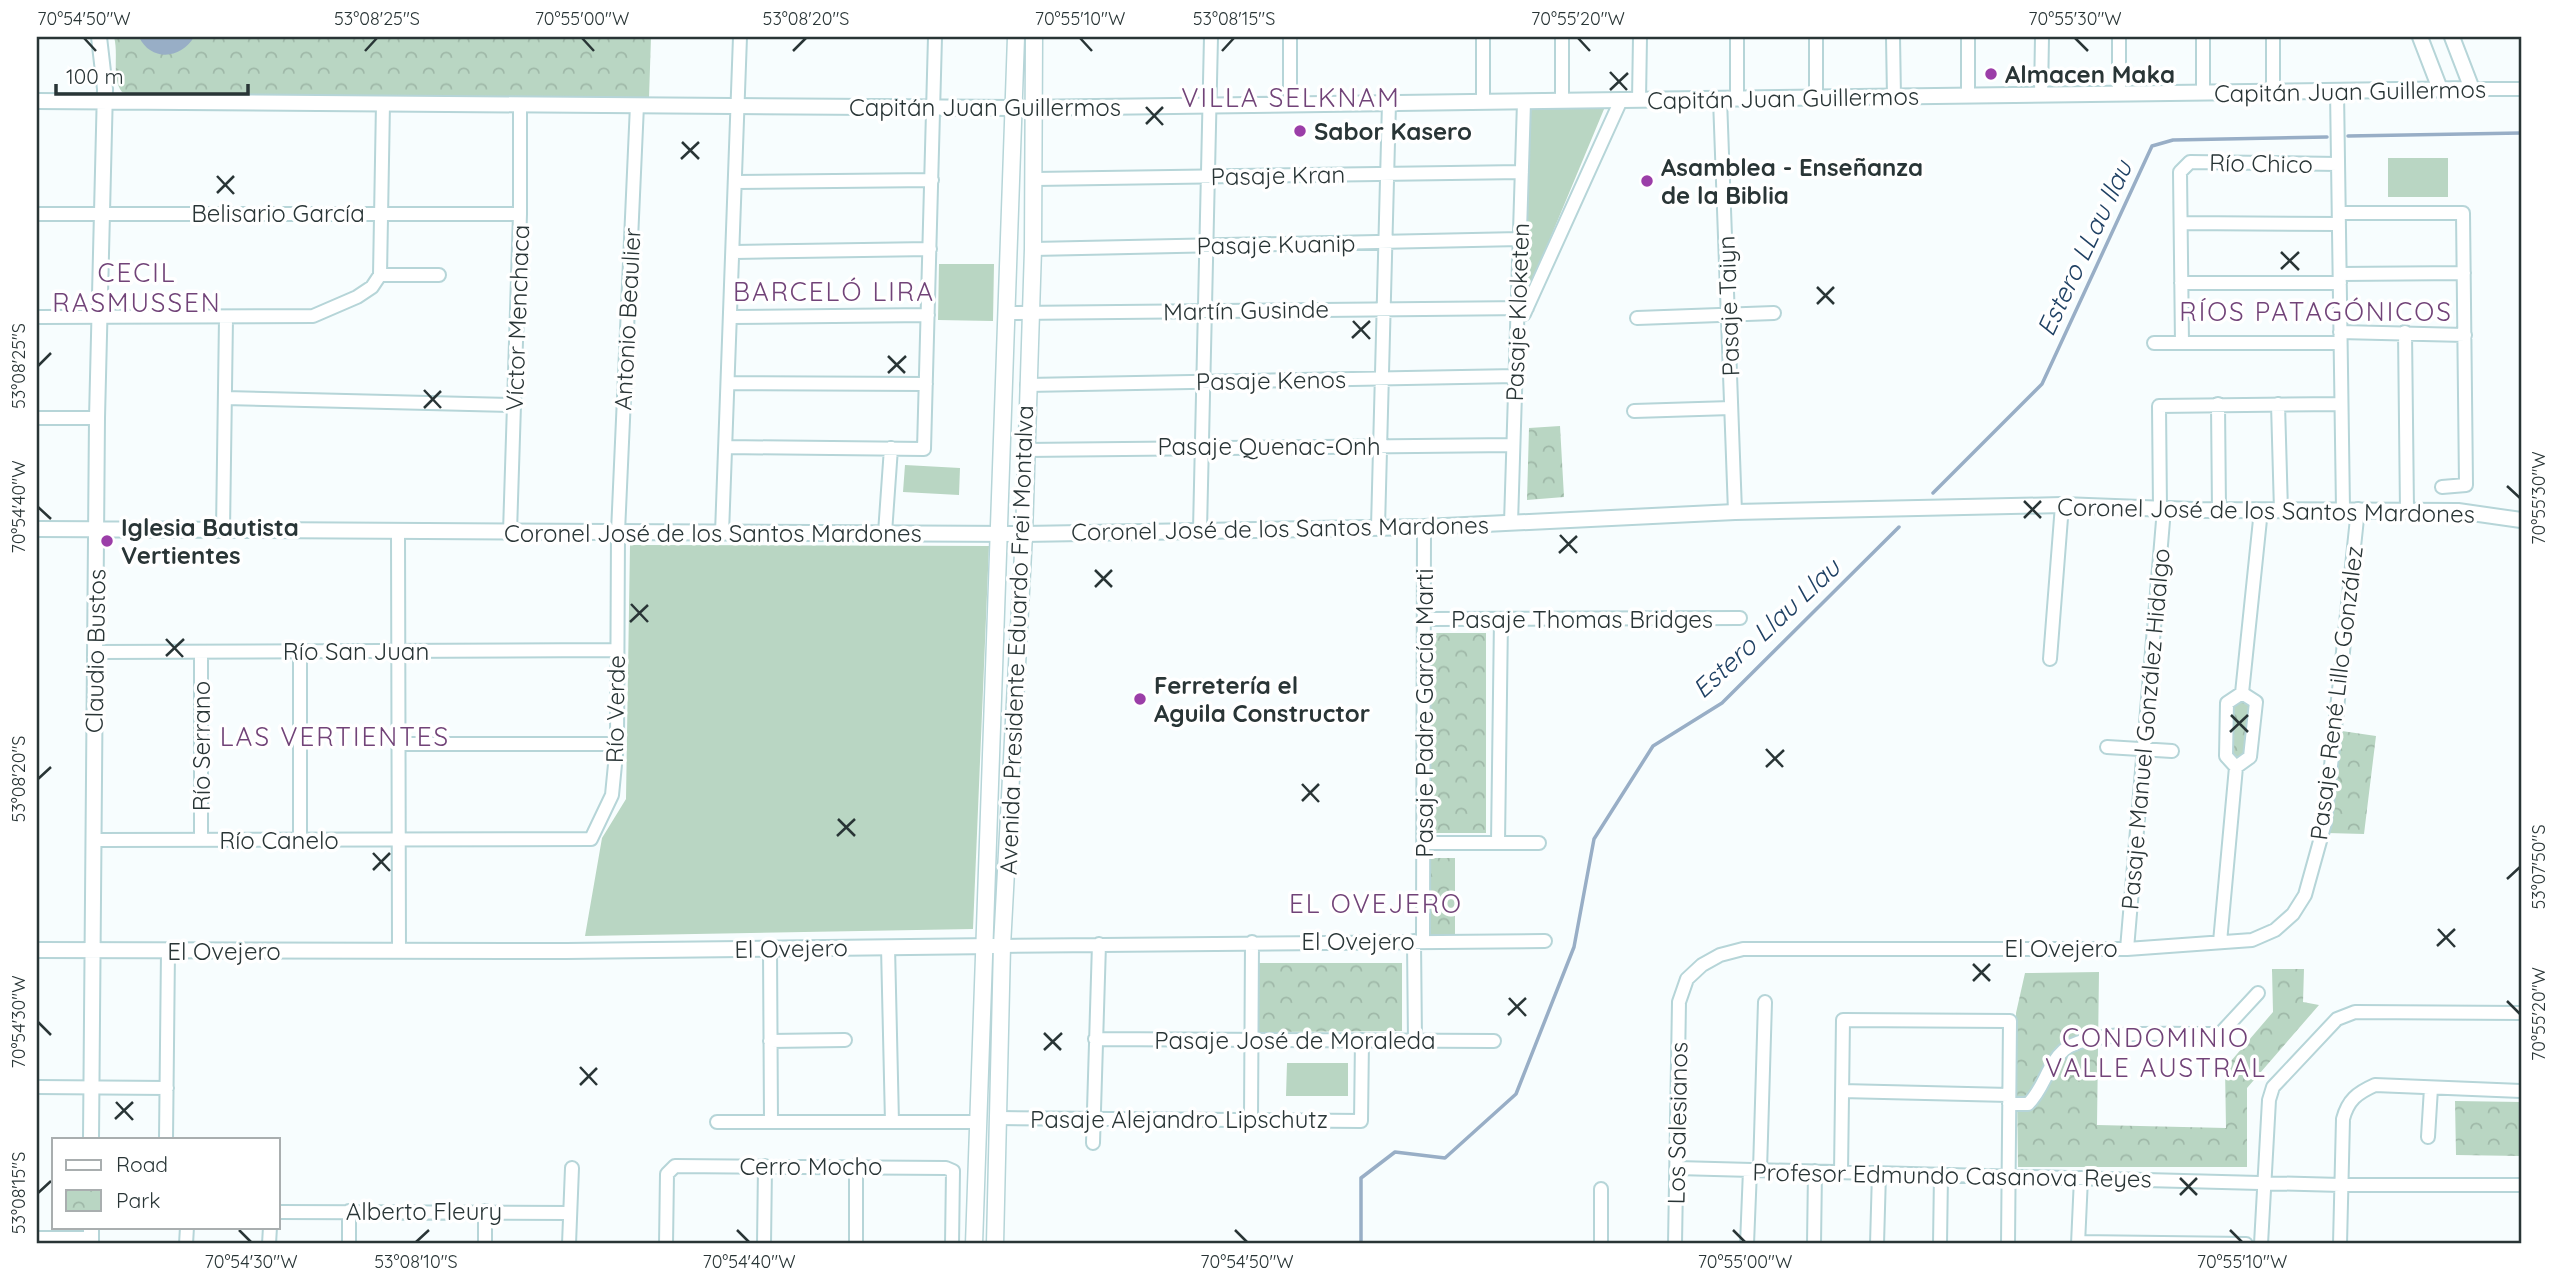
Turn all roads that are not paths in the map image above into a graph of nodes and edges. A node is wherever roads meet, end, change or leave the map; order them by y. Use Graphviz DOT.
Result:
graph roads {
  1 [pos="99,37"];
  2 [pos="740,37"];
  3 [pos="935,37"];
  4 [pos="1016,37"];
  5 [pos="1034,37"];
  6 [pos="1211,37"];
  7 [pos="1290,37"];
  8 [pos="1483,37"];
  9 [pos="1562,37"];
  10 [pos="1640,37"];
  11 [pos="1737,37"];
  12 [pos="1816,37"];
  13 [pos="1894,37"];
  14 [pos="1968,37"];
  15 [pos="2042,37"];
  16 [pos="2119,37"];
  17 [pos="2203,37"];
  18 [pos="2273,37"];
  19 [pos="2420,37"];
  20 [pos="2452,37"];
  21 [pos="2440,89"];
  22 [pos="2472,89"];
  23 [pos="2521,89"];
  24 [pos="2337,91"];
  25 [pos="2273,92"];
  26 [pos="2203,93"];
  27 [pos="2119,94"];
  28 [pos="2042,95"];
  29 [pos="1968,96"];
  30 [pos="1894,97"];
  31 [pos="1816,98"];
  32 [pos="1720,99"];
  33 [pos="1737,99"];
  34 [pos="1621,100"];
  35 [pos="1639,100"];
  36 [pos="37,101"];
  37 [pos="104,101"];
  38 [pos="1562,101"];
  39 [pos="1483,102"];
  40 [pos="1524,102"];
  41 [pos="383,103"];
  42 [pos="1389,103"];
  43 [pos="520,104"];
  44 [pos="1290,104"];
  45 [pos="637,105"];
  46 [pos="737,106"];
  47 [pos="1212,106"];
  48 [pos="934,107"];
  49 [pos="1016,108"];
  50 [pos="1035,108"];
  51 [pos="2338,164"];
  52 [pos="1522,172"];
  53 [pos="1387,174"];
  54 [pos="1209,176"];
  55 [pos="1035,179"];
  56 [pos="932,180"];
  57 [pos="736,182"];
  58 [pos="383,213"];
  59 [pos="37,214"];
  60 [pos="102,214"];
  61 [pos="520,214"];
  62 [pos="2339,218"];
  63 [pos="2183,223"];
  64 [pos="1520,239"];
  65 [pos="1385,242"];
  66 [pos="1208,245"];
  67 [pos="930,249"];
  68 [pos="1033,249"];
  69 [pos="734,251"];
  70 [pos="2465,273"];
  71 [pos="380,275"];
  72 [pos="439,275"];
  73 [pos="2340,279"];
  74 [pos="2181,283"];
  75 [pos="1522,307"];
  76 [pos="1384,309"];
  77 [pos="1206,311"];
  78 [pos="1008,313"];
  79 [pos="1029,313"];
  80 [pos="1774,313"];
  81 [pos="928,315"];
  82 [pos="1728,315"];
  83 [pos="37,317"];
  84 [pos="731,317"];
  85 [pos="100,318"];
  86 [pos="226,318"];
  87 [pos="1637,318"];
  88 [pos="2405,332"];
  89 [pos="2465,335"];
  90 [pos="2340,337"];
  91 [pos="2154,343"];
  92 [pos="2182,343"];
  93 [pos="1516,376"];
  94 [pos="1382,378"];
  95 [pos="1204,381"];
  96 [pos="729,383"];
  97 [pos="926,384"];
  98 [pos="1027,385"];
  99 [pos="225,398"];
  100 [pos="2218,404"];
  101 [pos="2278,404"];
  102 [pos="2340,404"];
  103 [pos="514,405"];
  104 [pos="1731,408"];
  105 [pos="1634,411"];
  106 [pos="37,418"];
  107 [pos="97,418"];
  108 [pos="1380,445"];
  109 [pos="1514,445"];
  110 [pos="1202,446"];
  111 [pos="726,447"];
  112 [pos="891,449"];
  113 [pos="1025,450"];
  114 [pos="2442,487"];
  115 [pos="2063,505"];
  116 [pos="2162,509"];
  117 [pos="2351,509"];
  118 [pos="2219,510"];
  119 [pos="2261,510"];
  120 [pos="2407,510"];
  121 [pos="2281,511"];
  122 [pos="1735,512"];
  123 [pos="2521,520"];
  124 [pos="1511,523"];
  125 [pos="1378,527"];
  126 [pos="1424,527"];
  127 [pos="37,529"];
  128 [pos="97,530"];
  129 [pos="223,530"];
  130 [pos="1200,530"];
  131 [pos="398,531"];
  132 [pos="510,532"];
  133 [pos="618,532"];
  134 [pos="722,533"];
  135 [pos="885,533"];
  136 [pos="1001,534"];
  137 [pos="1024,534"];
  138 [pos="1740,618"];
  139 [pos="1501,619"];
  140 [pos="1425,620"];
  141 [pos="616,650"];
  142 [pos="300,651"];
  143 [pos="398,651"];
  144 [pos="95,652"];
  145 [pos="201,652"];
  146 [pos="2050,659"];
  147 [pos="2242,693"];
  148 [pos="398,744"];
  149 [pos="617,744"];
  150 [pos="2108,747"];
  151 [pos="2143,748"];
  152 [pos="2172,751"];
  153 [pos="2236,766"];
  154 [pos="398,839"];
  155 [pos="591,839"];
  156 [pos="94,840"];
  157 [pos="201,840"];
  158 [pos="300,840"];
  159 [pos="1539,842"];
  160 [pos="1424,843"];
  161 [pos="1498,843"];
  162 [pos="2293,914"];
  163 [pos="1545,940"];
  164 [pos="1418,941"];
  165 [pos="1252,942"];
  166 [pos="2220,942"];
  167 [pos="1099,944"];
  168 [pos="983,946"];
  169 [pos="1002,946"];
  170 [pos="888,947"];
  171 [pos="770,948"];
  172 [pos="2127,948"];
  173 [pos="37,950"];
  174 [pos="94,951"];
  175 [pos="167,951"];
  176 [pos="399,951"];
  177 [pos="2258,993"];
  178 [pos="1679,1002"];
  179 [pos="1765,1002"];
  180 [pos="2521,1013"];
  181 [pos="1251,1038"];
  182 [pos="1095,1039"];
  183 [pos="845,1040"];
  184 [pos="1362,1040"];
  185 [pos="770,1041"];
  186 [pos="1494,1041"];
  187 [pos="1415,1042"];
  188 [pos="37,1087"];
  189 [pos="91,1088"];
  190 [pos="167,1088"];
  191 [pos="2431,1088"];
  192 [pos="1842,1091"];
  193 [pos="2521,1091"];
  194 [pos="2009,1099"];
  195 [pos="998,1118"];
  196 [pos="1095,1118"];
  197 [pos="1251,1120"];
  198 [pos="717,1122"];
  199 [pos="771,1122"];
  200 [pos="892,1122"];
  201 [pos="977,1122"];
  202 [pos="2428,1137"];
  203 [pos="91,1138"];
  204 [pos="166,1138"];
  205 [pos="1093,1143"];
  206 [pos="765,1166"];
  207 [pos="856,1166"];
  208 [pos="572,1168"];
  209 [pos="1676,1168"];
  210 [pos="1755,1170"];
  211 [pos="1815,1171"];
  212 [pos="1841,1172"];
  213 [pos="1878,1173"];
  214 [pos="1941,1174"];
  215 [pos="2008,1176"];
  216 [pos="2081,1178"];
  217 [pos="2263,1183"];
  218 [pos="2341,1185"];
  219 [pos="2521,1185"];
  220 [pos="1601,1189"];
  221 [pos="485,1210"];
  222 [pos="349,1211"];
  223 [pos="280,1212"];
  224 [pos="570,1213"];
  225 [pos="91,1236"];
  226 [pos="37,1238"];
  227 [pos="2078,1243"];
  228 [pos="349,1244"];
  229 [pos="485,1244"];
  230 [pos="569,1244"];
  231 [pos="666,1244"];
  232 [pos="764,1244"];
  233 [pos="856,1244"];
  234 [pos="952,1244"];
  235 [pos="974,1244"];
  236 [pos="995,1244"];
  237 [pos="1601,1244"];
  238 [pos="1675,1244"];
  239 [pos="1747,1244"];
  240 [pos="1814,1244"];
  241 [pos="1877,1244"];
  242 [pos="1940,1244"];
  243 [pos="2008,1244"];
  244 [pos="2246,1244"];
  245 [pos="2261,1244"];
  246 [pos="2340,1244"];
  1 -- 37 [label="street, Claudio Bustos"];
  2 -- 46 [label="street"];
  3 -- 48 [label="street"];
  4 -- 49 [label="main road, Avenida Presidente Eduardo Frei Montalva"];
  5 -- 50 [label="main road, Avenida Presidente Eduardo Frei Montalva"];
  6 -- 47 [label="street"];
  7 -- 44 [label="street"];
  8 -- 39 [label="street"];
  9 -- 38 [label="street"];
  10 -- 35 [label="street"];
  11 -- 33 [label="street"];
  12 -- 31 [label="street"];
  13 -- 30 [label="street"];
  14 -- 29 [label="street"];
  15 -- 28 [label="street"];
  16 -- 27 [label="street"];
  17 -- 26 [label="street"];
  18 -- 25 [label="street"];
  19 -- 21 [label="street"];
  20 -- 22 [label="street"];
  21 -- 22 [label="street, Capitán Juan Guillermos"];
  21 -- 24 [label="street, Capitán Juan Guillermos"];
  22 -- 23 [label="street, Capitán Juan Guillermos"];
  24 -- 25 [label="street, Capitán Juan Guillermos"];
  24 -- 51 [label="street, Pasaje René Lillo González"];
  25 -- 26 [label="street, Capitán Juan Guillermos"];
  26 -- 27 [label="street, Capitán Juan Guillermos"];
  27 -- 28 [label="street, Capitán Juan Guillermos"];
  28 -- 29 [label="street, Capitán Juan Guillermos"];
  29 -- 30 [label="street, Capitán Juan Guillermos"];
  30 -- 31 [label="street, Capitán Juan Guillermos"];
  31 -- 33 [label="street, Capitán Juan Guillermos"];
  32 -- 33 [label="street, Capitán Juan Guillermos"];
  32 -- 35 [label="street, Capitán Juan Guillermos"];
  32 -- 82 [label="street, Pasaje Taiyn"];
  34 -- 35 [label="street, Capitán Juan Guillermos"];
  34 -- 38 [label="street, Capitán Juan Guillermos"];
  34 -- 75 [label="street"];
  36 -- 37 [label="street, Capitán Juan Guillermos"];
  37 -- 41 [label="street, Capitán Juan Guillermos"];
  37 -- 60 [label="street, Claudio Bustos"];
  38 -- 40 [label="street, Capitán Juan Guillermos"];
  39 -- 40 [label="street, Capitán Juan Guillermos"];
  39 -- 42 [label="street, Capitán Juan Guillermos"];
  40 -- 52 [label="street, Pasaje Kloketen"];
  41 -- 43 [label="street, Capitán Juan Guillermos"];
  41 -- 58 [label="street"];
  42 -- 44 [label="street, Capitán Juan Guillermos"];
  42 -- 53 [label="street"];
  43 -- 45 [label="street, Capitán Juan Guillermos"];
  43 -- 61 [label="street, Víctor Menchaca"];
  44 -- 47 [label="street, Capitán Juan Guillermos"];
  45 -- 46 [label="street, Capitán Juan Guillermos"];
  45 -- 133 [label="street, Antonio Beaulier"];
  46 -- 48 [label="street, Capitán Juan Guillermos"];
  46 -- 57 [label="street"];
  47 -- 50 [label="street, Capitán Juan Guillermos"];
  47 -- 54 [label="street"];
  48 -- 49 [label="street, Capitán Juan Guillermos"];
  48 -- 56 [label="street"];
  49 -- 50 [label="street, Capitán Juan Guillermos"];
  49 -- 78 [label="main road, Avenida Presidente Eduardo Frei Montalva"];
  50 -- 55 [label="main road, Avenida Presidente Eduardo Frei Montalva"];
  51 -- 62 [label="street, Pasaje René Lillo González"];
  51 -- 63 [label="street, Río Chico"];
  52 -- 53 [label="street, Pasaje Kran"];
  52 -- 64 [label="street, Pasaje Kloketen"];
  53 -- 54 [label="street, Pasaje Kran"];
  53 -- 65 [label="street"];
  54 -- 55 [label="street, Pasaje Kran"];
  54 -- 66 [label="street"];
  55 -- 68 [label="main road, Avenida Presidente Eduardo Frei Montalva"];
  56 -- 57 [label="street"];
  56 -- 67 [label="street"];
  57 -- 69 [label="street"];
  58 -- 60 [label="street, Belisario García"];
  58 -- 61 [label="street, Belisario García"];
  58 -- 71 [label="street"];
  59 -- 60 [label="street, Belisario García"];
  60 -- 85 [label="street, Claudio Bustos"];
  61 -- 103 [label="street, Víctor Menchaca"];
  62 -- 63 [label="street"];
  62 -- 70 [label="street"];
  62 -- 73 [label="street, Pasaje René Lillo González"];
  63 -- 74 [label="street"];
  64 -- 65 [label="street, Pasaje Kuanip"];
  64 -- 75 [label="street, Pasaje Kloketen"];
  65 -- 66 [label="street, Pasaje Kuanip"];
  65 -- 76 [label="street"];
  66 -- 68 [label="street, Pasaje Kuanip"];
  66 -- 77 [label="street"];
  67 -- 69 [label="street"];
  67 -- 81 [label="street"];
  68 -- 79 [label="main road, Avenida Presidente Eduardo Frei Montalva"];
  69 -- 84 [label="street"];
  70 -- 73 [label="street"];
  70 -- 89 [label="street"];
  71 -- 72 [label="street"];
  71 -- 86 [label="street"];
  73 -- 74 [label="street"];
  73 -- 90 [label="street, Pasaje René Lillo González"];
  74 -- 92 [label="street"];
  75 -- 76 [label="street, Martín Gusinde"];
  75 -- 93 [label="street, Pasaje Kloketen"];
  76 -- 77 [label="street, Martín Gusinde"];
  76 -- 94 [label="street"];
  77 -- 79 [label="street, Martín Gusinde"];
  77 -- 95 [label="street"];
  78 -- 79 [label="street, Martín Gusinde"];
  78 -- 136 [label="main road, Avenida Presidente Eduardo Frei Montalva"];
  79 -- 98 [label="main road, Avenida Presidente Eduardo Frei Montalva"];
  80 -- 82 [label="street"];
  81 -- 84 [label="street"];
  81 -- 97 [label="street"];
  82 -- 87 [label="street"];
  82 -- 104 [label="street, Pasaje Taiyn"];
  83 -- 85 [label="street"];
  84 -- 96 [label="street"];
  85 -- 86 [label="street"];
  85 -- 107 [label="street, Claudio Bustos"];
  86 -- 99 [label="street"];
  88 -- 89 [label="street"];
  88 -- 90 [label="street"];
  88 -- 120 [label="street"];
  89 -- 114 [label="street"];
  90 -- 92 [label="street"];
  90 -- 102 [label="street, Pasaje René Lillo González"];
  91 -- 92 [label="street"];
  93 -- 94 [label="street, Pasaje Kenos"];
  93 -- 109 [label="street, Pasaje Kloketen"];
  94 -- 95 [label="street, Pasaje Kenos"];
  94 -- 108 [label="street"];
  95 -- 98 [label="street, Pasaje Kenos"];
  95 -- 110 [label="street"];
  96 -- 97 [label="street"];
  96 -- 111 [label="street"];
  97 -- 112 [label="street"];
  98 -- 113 [label="main road, Avenida Presidente Eduardo Frei Montalva"];
  99 -- 103 [label="street"];
  99 -- 129 [label="street"];
  100 -- 101 [label="street"];
  100 -- 116 [label="street, Pasaje Manuel González Hidalgo"];
  100 -- 118 [label="street"];
  101 -- 102 [label="street"];
  101 -- 121 [label="street"];
  102 -- 117 [label="street, Pasaje René Lillo González"];
  103 -- 132 [label="street, Víctor Menchaca"];
  104 -- 105 [label="street"];
  104 -- 122 [label="street, Pasaje Taiyn"];
  106 -- 107 [label="street"];
  107 -- 128 [label="street, Claudio Bustos"];
  108 -- 109 [label="street, Pasaje Quenac-Onh"];
  108 -- 110 [label="street, Pasaje Quenac-Onh"];
  108 -- 125 [label="street"];
  109 -- 124 [label="street, Pasaje Kloketen"];
  110 -- 113 [label="street, Pasaje Quenac-Onh"];
  110 -- 130 [label="street"];
  111 -- 112 [label="street"];
  111 -- 134 [label="street"];
  112 -- 135 [label="street"];
  113 -- 137 [label="main road, Avenida Presidente Eduardo Frei Montalva"];
  115 -- 116 [label="street, Coronel José de los Santos Mardones"];
  115 -- 122 [label="street, Coronel José de los Santos Mardones"];
  115 -- 146 [label="street"];
  116 -- 118 [label="street, Coronel José de los Santos Mardones"];
  116 -- 151 [label="street, Pasaje Manuel González Hidalgo"];
  117 -- 120 [label="street, Coronel José de los Santos Mardones"];
  117 -- 121 [label="street, Coronel José de los Santos Mardones"];
  117 -- 162 [label="street, Pasaje René Lillo González"];
  118 -- 119 [label="street, Coronel José de los Santos Mardones"];
  119 -- 121 [label="street, Coronel José de los Santos Mardones"];
  119 -- 147 [label="street"];
  120 -- 123 [label="street, Coronel José de los Santos Mardones"];
  122 -- 124 [label="street, Coronel José de los Santos Mardones"];
  124 -- 126 [label="street, Coronel José de los Santos Mardones"];
  125 -- 126 [label="street, Coronel José de los Santos Mardones"];
  125 -- 130 [label="street, Coronel José de los Santos Mardones"];
  126 -- 140 [label="street, Pasaje Padre García Marti"];
  127 -- 128 [label="street, Coronel José de los Santos Mardones"];
  128 -- 129 [label="street, Coronel José de los Santos Mardones"];
  128 -- 144 [label="street, Claudio Bustos"];
  129 -- 131 [label="street, Coronel José de los Santos Mardones"];
  130 -- 137 [label="street, Coronel José de los Santos Mardones"];
  131 -- 132 [label="street, Coronel José de los Santos Mardones"];
  131 -- 143 [label="street"];
  132 -- 133 [label="street, Coronel José de los Santos Mardones"];
  133 -- 134 [label="street, Coronel José de los Santos Mardones"];
  133 -- 141 [label="street, Río Verde"];
  134 -- 135 [label="street, Coronel José de los Santos Mardones"];
  135 -- 136 [label="street, Coronel José de los Santos Mardones"];
  136 -- 137 [label="street, Coronel José de los Santos Mardones"];
  136 -- 168 [label="main road, Avenida Presidente Eduardo Frei Montalva"];
  137 -- 169 [label="main road, Avenida Presidente Eduardo Frei Montalva"];
  138 -- 139 [label="street, Pasaje Thomas Bridges"];
  139 -- 140 [label="street, Pasaje Thomas Bridges"];
  139 -- 161 [label="street"];
  140 -- 160 [label="street, Pasaje Padre García Marti"];
  141 -- 143 [label="street, Río San Juan"];
  141 -- 149 [label="street, Río Verde"];
  142 -- 143 [label="street, Río San Juan"];
  142 -- 145 [label="street, Río San Juan"];
  142 -- 158 [label="street"];
  143 -- 148 [label="street"];
  144 -- 145 [label="street, Río San Juan"];
  144 -- 156 [label="street, Claudio Bustos"];
  145 -- 157 [label="street, Río Serrano"];
  147 -- 153 [label="street"];
  147 -- 153 [label="street"];
  148 -- 149 [label="street"];
  148 -- 154 [label="street"];
  149 -- 155 [label="street, Río Verde"];
  150 -- 151 [label="street"];
  151 -- 152 [label="street"];
  151 -- 172 [label="street, Pasaje Manuel González Hidalgo"];
  153 -- 166 [label="street"];
  154 -- 155 [label="street, Río Canelo"];
  154 -- 158 [label="street, Río Canelo"];
  154 -- 176 [label="street"];
  156 -- 157 [label="street, Río Canelo"];
  156 -- 174 [label="street, Claudio Bustos"];
  157 -- 158 [label="street, Río Canelo"];
  159 -- 161 [label="street"];
  160 -- 161 [label="street"];
  160 -- 164 [label="street, Pasaje Padre García Marti"];
  162 -- 166 [label="street, El Ovejero"];
  163 -- 164 [label="street, El Ovejero"];
  164 -- 165 [label="street, El Ovejero"];
  164 -- 187 [label="street, Pasaje Padre García Marti"];
  165 -- 167 [label="street, El Ovejero"];
  165 -- 181 [label="street"];
  166 -- 172 [label="street, El Ovejero"];
  167 -- 169 [label="street, El Ovejero"];
  167 -- 182 [label="street"];
  168 -- 169 [label="street, El Ovejero"];
  168 -- 170 [label="street, El Ovejero"];
  168 -- 201 [label="main road, Avenida Presidente Eduardo Frei Montalva"];
  169 -- 195 [label="main road, Avenida Presidente Eduardo Frei Montalva"];
  170 -- 171 [label="street, El Ovejero"];
  170 -- 200 [label="street"];
  171 -- 176 [label="street, El Ovejero"];
  171 -- 185 [label="street"];
  172 -- 178 [label="street, El Ovejero"];
  173 -- 174 [label="street, El Ovejero"];
  174 -- 175 [label="street, El Ovejero"];
  174 -- 189 [label="street, Claudio Bustos"];
  175 -- 176 [label="street, El Ovejero"];
  175 -- 190 [label="street"];
  177 -- 194 [label="street"];
  178 -- 209 [label="street, Los Salesianos"];
  179 -- 210 [label="street"];
  180 -- 217 [label="street"];
  181 -- 182 [label="street, Pasaje José de Moraleda"];
  181 -- 184 [label="street, Pasaje José de Moraleda"];
  181 -- 197 [label="street"];
  182 -- 196 [label="street"];
  183 -- 185 [label="street"];
  184 -- 187 [label="street, Pasaje José de Moraleda"];
  184 -- 197 [label="street, Pasaje Alejandro Lipschutz"];
  185 -- 199 [label="street"];
  186 -- 187 [label="street, Pasaje José de Moraleda"];
  188 -- 189 [label="street"];
  189 -- 190 [label="street"];
  189 -- 203 [label="street, Claudio Bustos"];
  190 -- 204 [label="street"];
  191 -- 193 [label="street"];
  191 -- 202 [label="street"];
  191 -- 218 [label="street"];
  192 -- 194 [label="street"];
  192 -- 194 [label="street"];
  192 -- 212 [label="street"];
  194 -- 215 [label="street"];
  195 -- 196 [label="street, Pasaje Alejandro Lipschutz"];
  195 -- 236 [label="main road, Avenida Presidente Eduardo Frei Montalva"];
  196 -- 197 [label="street, Pasaje Alejandro Lipschutz"];
  196 -- 205 [label="street"];
  198 -- 199 [label="street"];
  199 -- 200 [label="street"];
  200 -- 201 [label="street"];
  201 -- 235 [label="main road, Avenida Presidente Eduardo Frei Montalva"];
  206 -- 207 [label="street, Cerro Mocho"];
  206 -- 231 [label="street, Cerro Mocho"];
  206 -- 232 [label="street"];
  207 -- 233 [label="street"];
  207 -- 234 [label="street, Cerro Mocho"];
  208 -- 224 [label="street"];
  209 -- 210 [label="street, Profesor Edmundo Casanova Reyes"];
  209 -- 238 [label="street, Los Salesianos"];
  210 -- 211 [label="street, Profesor Edmundo Casanova Reyes"];
  210 -- 239 [label="street"];
  211 -- 212 [label="street, Profesor Edmundo Casanova Reyes"];
  211 -- 240 [label="street"];
  212 -- 213 [label="street, Profesor Edmundo Casanova Reyes"];
  213 -- 214 [label="street, Profesor Edmundo Casanova Reyes"];
  213 -- 241 [label="street"];
  214 -- 215 [label="street, Profesor Edmundo Casanova Reyes"];
  214 -- 242 [label="street"];
  215 -- 216 [label="street, Profesor Edmundo Casanova Reyes"];
  215 -- 243 [label="street"];
  216 -- 217 [label="street, Profesor Edmundo Casanova Reyes"];
  216 -- 227 [label="street"];
  217 -- 218 [label="street, Profesor Edmundo Casanova Reyes"];
  217 -- 245 [label="street"];
  218 -- 219 [label="street, Profesor Edmundo Casanova Reyes"];
  218 -- 246 [label="street"];
  220 -- 237 [label="street"];
  221 -- 222 [label="street, Alberto Fleury"];
  221 -- 224 [label="street, Alberto Fleury"];
  221 -- 229 [label="street"];
  222 -- 223 [label="street, Alberto Fleury"];
  222 -- 228 [label="street"];
  224 -- 230 [label="street"];
  225 -- 226 [label="street"];
  227 -- 244 [label="street"];
}
